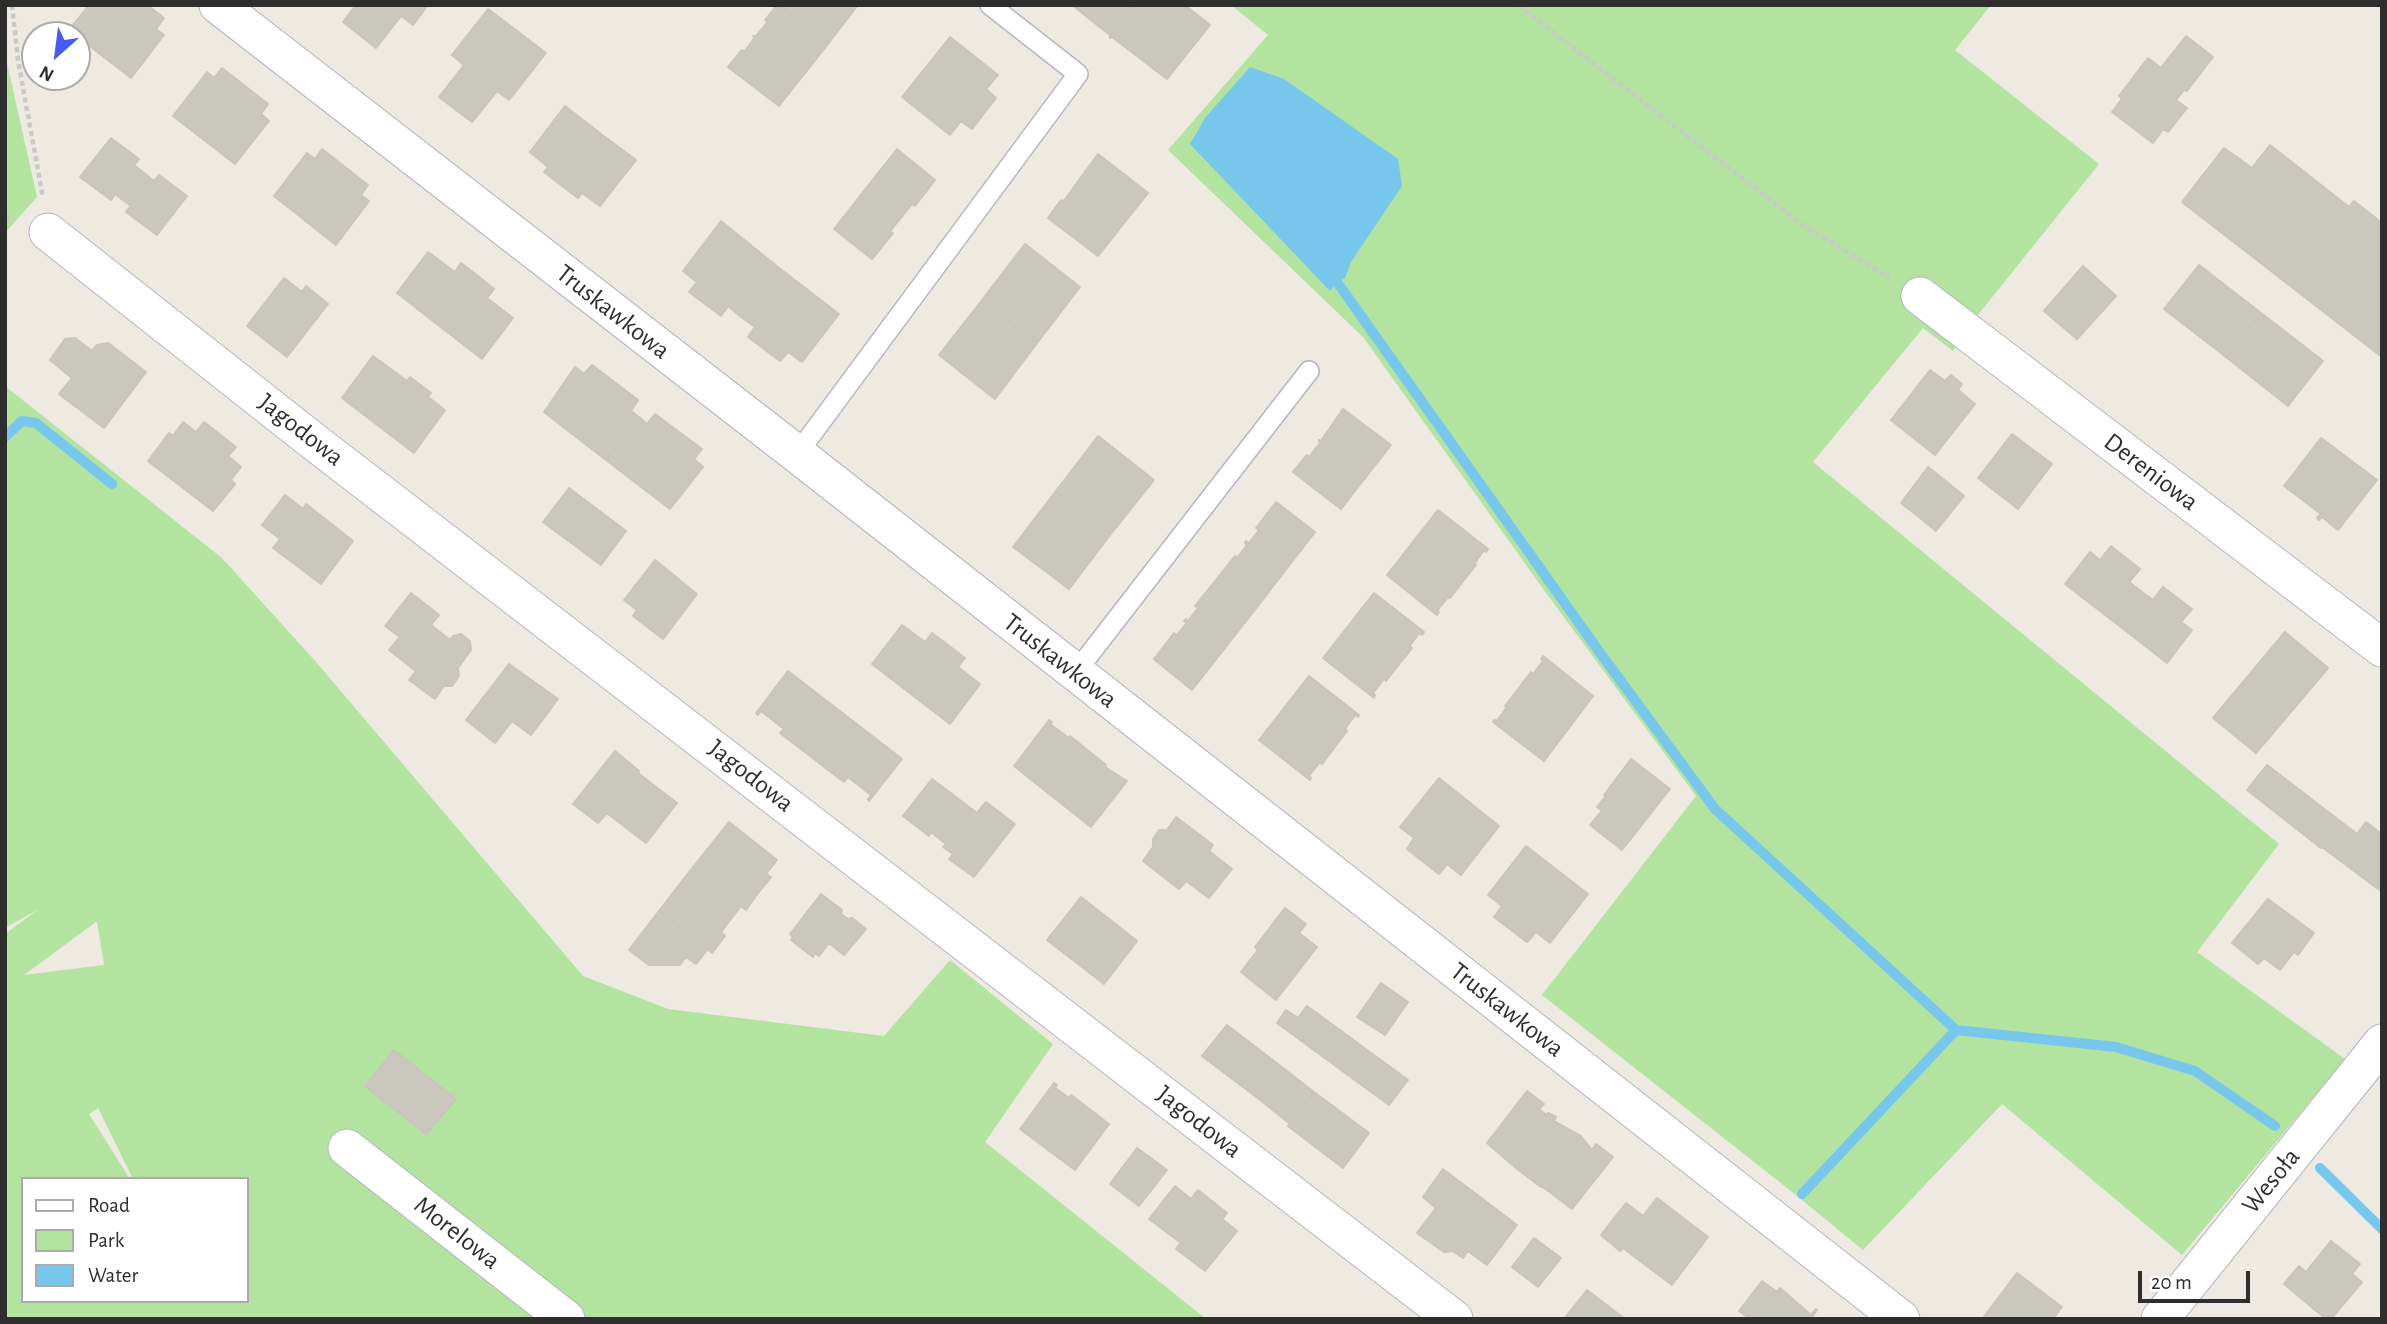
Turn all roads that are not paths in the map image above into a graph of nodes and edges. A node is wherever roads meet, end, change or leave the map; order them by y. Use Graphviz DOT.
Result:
graph roads {
  1 [pos="218,5"];
  2 [pos="990,5"];
  3 [pos="48,232"];
  4 [pos="1920,296"];
  5 [pos="1309,371"];
  6 [pos="797,454"];
  7 [pos="2382,648"];
  8 [pos="1075,673"];
  9 [pos="2382,1043"];
  10 [pos="347,1148"];
  11 [pos="566,1319"];
  12 [pos="1454,1319"];
  13 [pos="1901,1319"];
  14 [pos="2160,1319"];
  1 -- 6 [label="street, Truskawkowa"];
  2 -- 6 [label="lane"];
  3 -- 12 [label="street, Jagodowa"];
  4 -- 7 [label="street, Dereniowa"];
  5 -- 8 [label="lane"];
  6 -- 8 [label="street, Truskawkowa"];
  8 -- 13 [label="street, Truskawkowa"];
  9 -- 14 [label="street, Wesoła"];
  10 -- 11 [label="street, Morelowa"];
}
